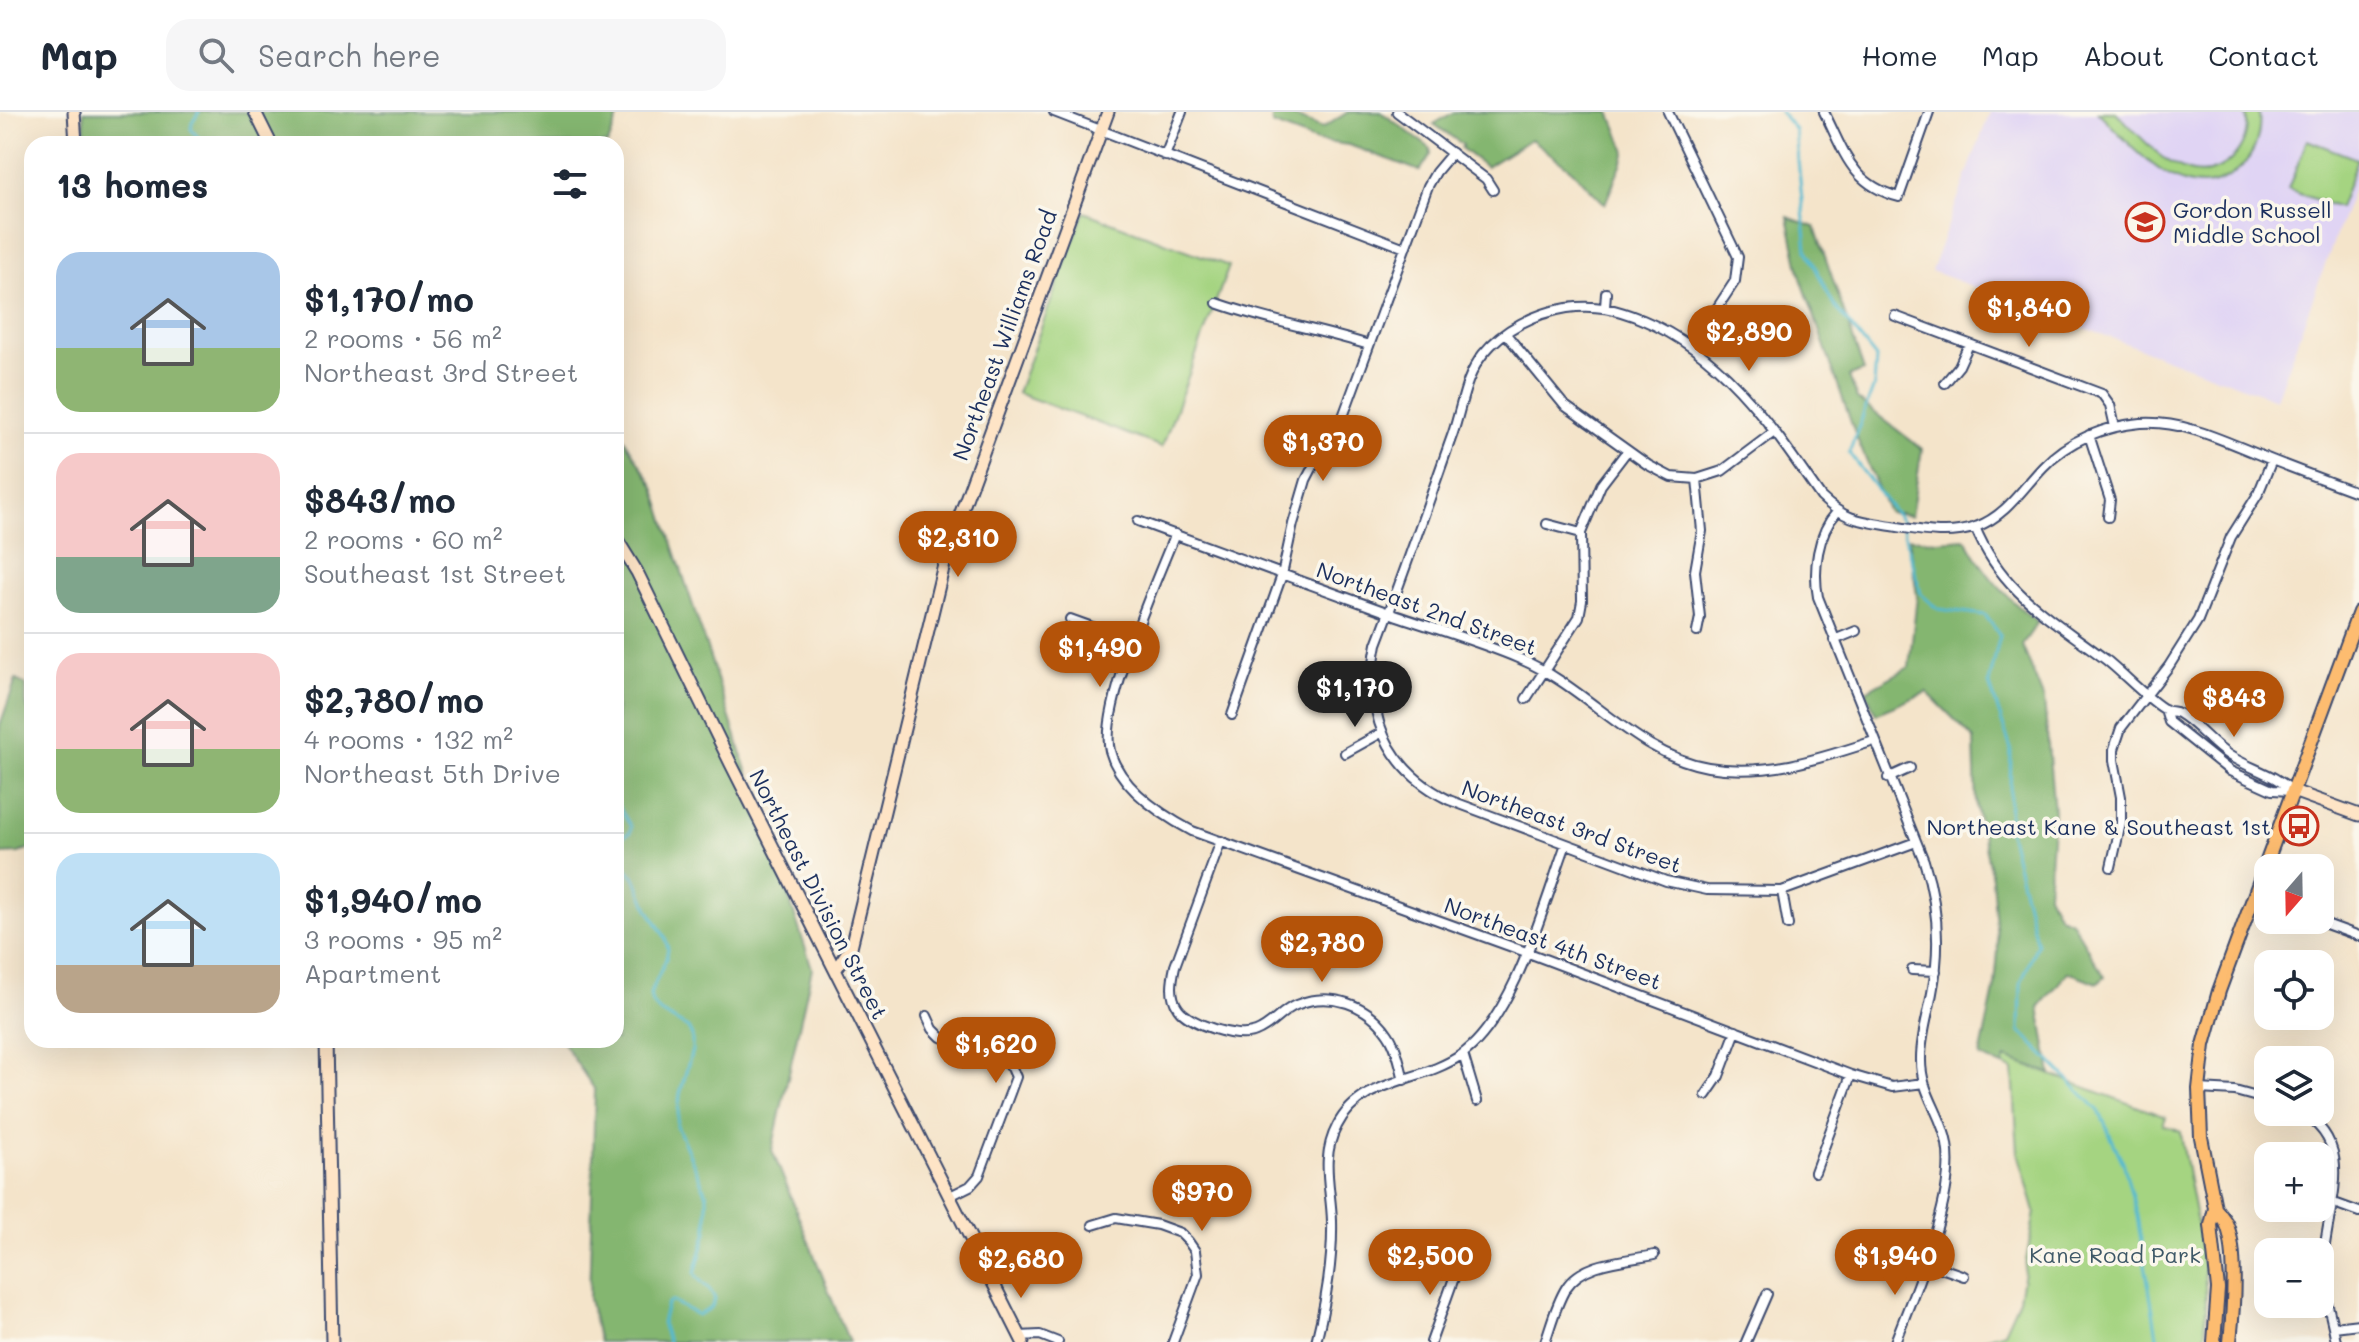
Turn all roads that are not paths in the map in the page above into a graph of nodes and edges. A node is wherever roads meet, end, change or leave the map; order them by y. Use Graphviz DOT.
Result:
graph roads {
  1 [pos="74,112"];
  2 [pos="255,112"];
  3 [pos="1054,112"];
  4 [pos="1108,112"];
  5 [pos="1182,112"];
  6 [pos="1397,112"];
  7 [pos="1668,112"];
  8 [pos="1824,112"];
  9 [pos="1929,112"];
  10 [pos="1101,132"];
  11 [pos="76,136"];
  12 [pos="267,136"];
  13 [pos="1452,153"];
  14 [pos="1165,156"];
  15 [pos="1493,190"];
  16 [pos="1405,248"];
  17 [pos="1606,293"];
  18 [pos="1217,303"];
  19 [pos="1605,307"];
  20 [pos="1895,316"];
  21 [pos="1506,334"];
  22 [pos="1969,344"];
  23 [pos="1369,345"];
  24 [pos="1692,346"];
  25 [pos="1945,383"];
  26 [pos="2115,427"];
  27 [pos="1774,432"];
  28 [pos="2089,435"];
  29 [pos="1627,451"];
  30 [pos="2272,460"];
  31 [pos="1697,479"];
  32 [pos="2359,493"];
  33 [pos="1837,512"];
  34 [pos="2108,517"];
  35 [pos="1138,521"];
  36 [pos="1547,524"];
  37 [pos="1975,527"];
  38 [pos="1581,533"];
  39 [pos="1175,534"];
  40 [pos="624,551"];
  41 [pos="1282,575"];
  42 [pos="2359,612"];
  43 [pos="1389,613"];
  44 [pos="1070,619"];
  45 [pos="1856,631"];
  46 [pos="1697,632"];
  47 [pos="1834,640"];
  48 [pos="1134,642"];
  49 [pos="1544,670"];
  50 [pos="2147,693"];
  51 [pos="1526,699"];
  52 [pos="2165,709"];
  53 [pos="1232,715"];
  54 [pos="1381,733"];
  55 [pos="1874,741"];
  56 [pos="1345,753"];
  57 [pos="1910,768"];
  58 [pos="1888,778"];
  59 [pos="2293,791"];
  60 [pos="2359,815"];
  61 [pos="1221,841"];
  62 [pos="1916,842"];
  63 [pos="1566,844"];
  64 [pos="2270,854"];
  65 [pos="2111,867"];
  66 [pos="1782,891"];
  67 [pos="2254,897"];
  68 [pos="1788,925"];
  69 [pos="2334,927"];
  70 [pos="2359,936"];
  71 [pos="1526,952"];
  72 [pos="836,969"];
  73 [pos="1912,970"];
  74 [pos="1936,971"];
  75 [pos="927,1016"];
  76 [pos="1736,1031"];
  77 [pos="326,1048"];
  78 [pos="1463,1054"];
  79 [pos="1851,1075"];
  80 [pos="1404,1080"];
  81 [pos="1924,1083"];
  82 [pos="2199,1089"];
  83 [pos="1706,1095"];
  84 [pos="2254,1096"];
  85 [pos="1477,1101"];
  86 [pos="2324,1126"];
  87 [pos="1815,1172"];
  88 [pos="950,1196"];
  89 [pos="2337,1204"];
  90 [pos="2215,1208"];
  91 [pos="2359,1212"];
  92 [pos="1093,1225"];
  93 [pos="1654,1255"];
  94 [pos="1924,1262"];
  95 [pos="1459,1264"];
  96 [pos="1964,1276"];
  97 [pos="1767,1294"];
  98 [pos="2359,1324"];
  99 [pos="2334,1327"];
  100 [pos="1021,1339"];
  101 [pos="332,1342"];
  102 [pos="1058,1342"];
  103 [pos="1173,1342"];
  104 [pos="1316,1342"];
  105 [pos="1431,1342"];
  106 [pos="1545,1342"];
  107 [pos="1746,1342"];
  108 [pos="1895,1342"];
  109 [pos="2214,1342"];
  110 [pos="2230,1342"];
  111 [pos="2336,1342"];
  1 -- 11 [label="street"];
  2 -- 12 [label="street"];
  3 -- 10 [label="street"];
  4 -- 10 [label="street, Northeast Williams Road"];
  5 -- 14 [label="street"];
  6 -- 13 [label="street"];
  7 -- 24 [label="street"];
  8 -- 9 [label="street"];
  10 -- 14 [label="street"];
  10 -- 72 [label="street, Northeast Williams Road"];
  13 -- 15 [label="street"];
  13 -- 16 [label="street"];
  14 -- 16 [label="street"];
  16 -- 23 [label="street"];
  17 -- 19 [label="street"];
  18 -- 23 [label="street"];
  19 -- 21 [label="street, Northeast 3rd Street"];
  19 -- 24 [label="street"];
  20 -- 22 [label="street"];
  21 -- 29 [label="street"];
  21 -- 43 [label="street, Northeast 3rd Street"];
  22 -- 25 [label="street"];
  22 -- 26 [label="street"];
  23 -- 41 [label="street"];
  24 -- 27 [label="street"];
  26 -- 28 [label="street"];
  26 -- 30 [label="street"];
  27 -- 31 [label="street"];
  27 -- 33 [label="street"];
  28 -- 34 [label="street"];
  28 -- 37 [label="street"];
  29 -- 31 [label="street"];
  29 -- 38 [label="street"];
  30 -- 32 [label="street"];
  30 -- 50 [label="street"];
  31 -- 46 [label="street"];
  33 -- 37 [label="street"];
  33 -- 47 [label="street"];
  35 -- 39 [label="street, Northeast 2nd Street"];
  36 -- 38 [label="street"];
  37 -- 50 [label="street"];
  38 -- 49 [label="street"];
  39 -- 41 [label="street, Northeast 2nd Street"];
  39 -- 48 [label="street, Northeast 4th Street"];
  40 -- 72 [label="street, Northeast Division Street"];
  41 -- 43 [label="street, Northeast 2nd Street"];
  41 -- 53 [label="street"];
  42 -- 59 [label="main road"];
  43 -- 49 [label="street, Northeast 2nd Street"];
  43 -- 54 [label="street, Northeast 3rd Street"];
  44 -- 48 [label="street"];
  45 -- 47 [label="street"];
  47 -- 55 [label="street"];
  48 -- 61 [label="street, Northeast 4th Street"];
  49 -- 51 [label="street"];
  49 -- 55 [label="street, Northeast 2nd Street"];
  50 -- 52 [label="street"];
  50 -- 65 [label="street"];
  52 -- 59 [label="street"];
  52 -- 59 [label="street"];
  54 -- 56 [label="street"];
  54 -- 63 [label="street, Northeast 3rd Street"];
  55 -- 58 [label="street"];
  57 -- 58 [label="street"];
  58 -- 62 [label="street"];
  59 -- 60 [label="street"];
  59 -- 64 [label="main road"];
  61 -- 71 [label="street, Northeast 4th Street"];
  61 -- 80 [label="street"];
  62 -- 66 [label="street, Northeast 3rd Street"];
  62 -- 74 [label="street"];
  63 -- 66 [label="street, Northeast 3rd Street"];
  63 -- 71 [label="street"];
  66 -- 68 [label="street"];
  67 -- 82 [label="main road"];
  69 -- 70 [label="street"];
  71 -- 76 [label="street, Northeast 4th Street"];
  71 -- 78 [label="street"];
  72 -- 88 [label="street, Northeast Division Street"];
  73 -- 74 [label="street"];
  74 -- 81 [label="street"];
  75 -- 88 [label="street"];
  76 -- 79 [label="street, Northeast 4th Street"];
  76 -- 83 [label="street"];
  77 -- 101 [label="street"];
  78 -- 80 [label="street"];
  78 -- 85 [label="street"];
  79 -- 81 [label="street, Northeast 4th Street"];
  79 -- 87 [label="street"];
  80 -- 104 [label="street"];
  81 -- 94 [label="street"];
  82 -- 84 [label="street"];
  82 -- 90 [label="main road"];
  86 -- 89 [label="street"];
  88 -- 100 [label="street, Northeast Division Street"];
  89 -- 91 [label="street"];
  89 -- 99 [label="street"];
  90 -- 109 [label="main road"];
  90 -- 110 [label="main road"];
  92 -- 103 [label="street"];
  93 -- 106 [label="street"];
  94 -- 96 [label="street"];
  94 -- 108 [label="street"];
  95 -- 105 [label="street"];
  97 -- 107 [label="street"];
  98 -- 99 [label="street"];
  99 -- 111 [label="street"];
  100 -- 102 [label="street"];
}
